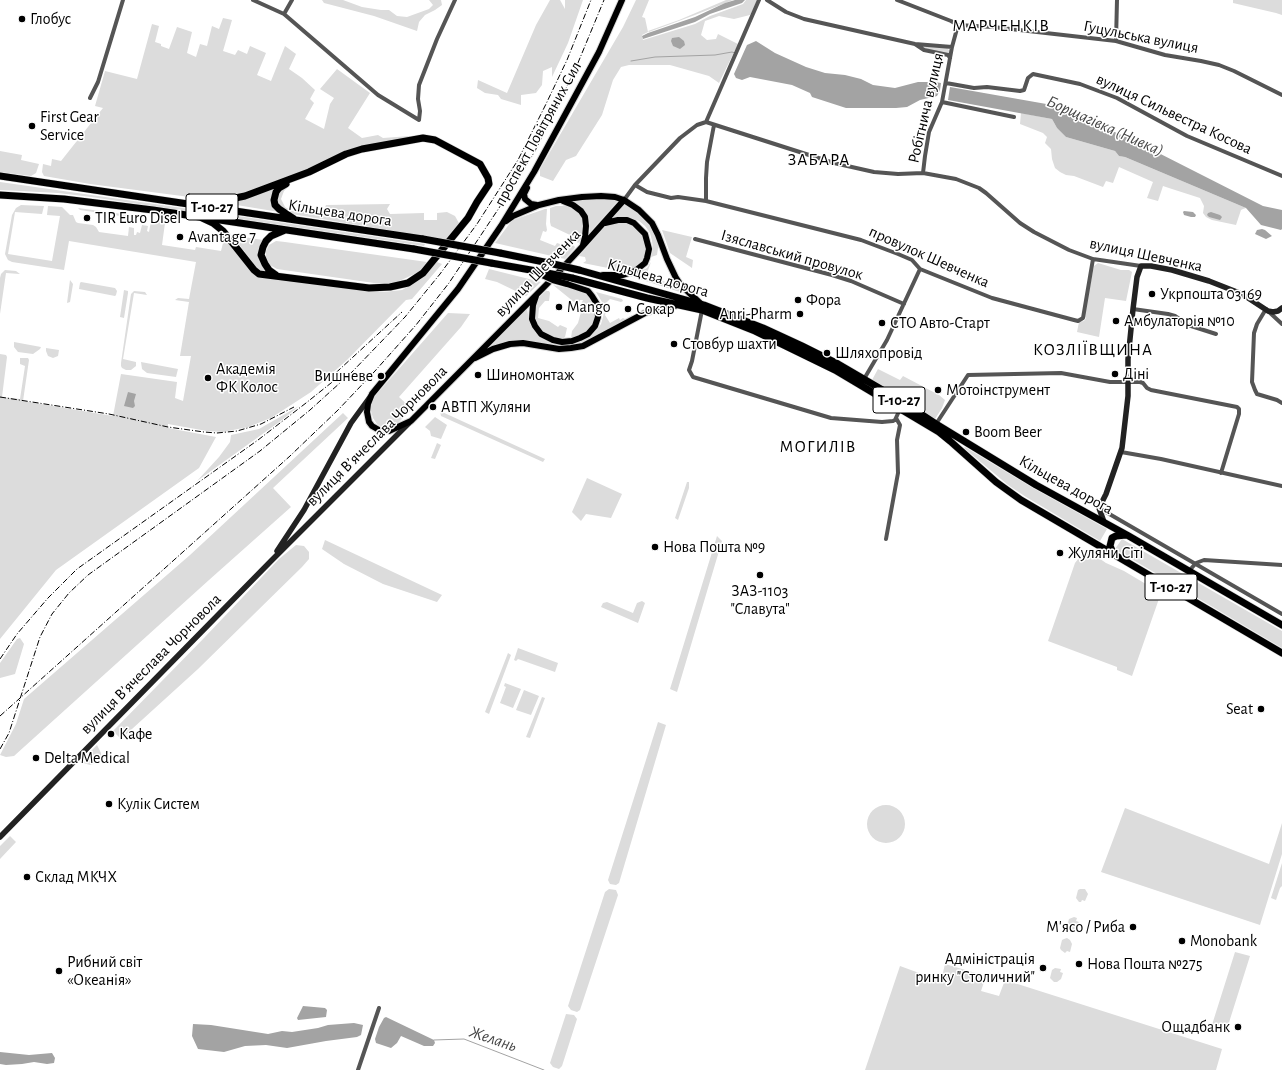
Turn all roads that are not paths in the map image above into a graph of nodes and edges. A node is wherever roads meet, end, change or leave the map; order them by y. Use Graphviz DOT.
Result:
graph roads {
  1 [pos="123,0"];
  2 [pos="253,0"];
  3 [pos="292,0"];
  4 [pos="455,0"];
  5 [pos="622,0"];
  6 [pos="759,0"];
  7 [pos="767,0"];
  8 [pos="897,0"];
  9 [pos="1117,0"];
  10 [pos="284,14"];
  11 [pos="958,24"];
  12 [pos="1116,41"];
  13 [pos="915,44"];
  14 [pos="952,47"];
  15 [pos="950,58"];
  16 [pos="946,83"];
  17 [pos="1282,95"];
  18 [pos="90,98"];
  19 [pos="942,102"];
  20 [pos="1014,117"];
  21 [pos="706,122"];
  22 [pos="714,125"];
  23 [pos="309,172"];
  24 [pos="534,172"];
  25 [pos="923,173"];
  26 [pos="0,176"];
  27 [pos="1282,176"];
  28 [pos="635,185"];
  29 [pos="0,196"];
  30 [pos="559,200"];
  31 [pos="624,200"];
  32 [pos="706,202"];
  33 [pos="191,204"];
  34 [pos="540,205"];
  35 [pos="198,216"];
  36 [pos="296,220"];
  37 [pos="604,223"];
  38 [pos="501,226"];
  39 [pos="286,230"];
  40 [pos="695,239"];
  41 [pos="581,248"];
  42 [pos="1093,259"];
  43 [pos="1141,266"];
  44 [pos="920,268"];
  45 [pos="600,275"];
  46 [pos="278,276"];
  47 [pos="468,276"];
  48 [pos="570,281"];
  49 [pos="537,293"];
  50 [pos="904,304"];
  51 [pos="684,306"];
  52 [pos="702,307"];
  53 [pos="1282,308"];
  54 [pos="1133,310"];
  55 [pos="1267,310"];
  56 [pos="1282,324"];
  57 [pos="1216,334"];
  58 [pos="468,362"];
  59 [pos="864,379"];
  60 [pos="1128,382"];
  61 [pos="372,394"];
  62 [pos="1282,403"];
  63 [pos="900,409"];
  64 [pos="896,418"];
  65 [pos="411,421"];
  66 [pos="936,424"];
  67 [pos="1121,452"];
  68 [pos="1222,472"];
  69 [pos="1282,486"];
  70 [pos="1100,508"];
  71 [pos="1087,513"];
  72 [pos="297,521"];
  73 [pos="1104,522"];
  74 [pos="305,528"];
  75 [pos="1127,535"];
  76 [pos="886,539"];
  77 [pos="1114,553"];
  78 [pos="270,561"];
  79 [pos="1196,563"];
  80 [pos="1282,565"];
  81 [pos="1189,571"];
  82 [pos="1282,614"];
  83 [pos="1282,625"];
  84 [pos="1282,653"];
  85 [pos="0,837"];
  86 [pos="379,1008"];
  87 [pos="358,1070"];
  1 -- 18 [label="street"];
  2 -- 10 [label="street"];
  3 -- 10 [label="street"];
  4 -- 10 [label="street"];
  5 -- 24 [label="main road, проспект Повітряних Сил"];
  6 -- 21 [label="street"];
  7 -- 13 [label="street"];
  8 -- 11 [label="street, Гуцульська вулиця"];
  9 -- 12 [label="street"];
  11 -- 12 [label="street, Гуцульська вулиця"];
  11 -- 14 [label="street, Робітнича вулиця"];
  12 -- 17 [label="street, Гуцульська вулиця"];
  13 -- 14 [label="street"];
  13 -- 15 [label="street"];
  14 -- 15 [label="street, Робітнича вулиця"];
  15 -- 16 [label="street, Робітнича вулиця"];
  16 -- 19 [label="street, Робітнича вулиця"];
  16 -- 27 [label="street, вулиця Сильвестра Косова"];
  19 -- 20 [label="street"];
  19 -- 25 [label="street, Робітнича вулиця"];
  21 -- 22 [label="street, вулиця Шевченка"];
  21 -- 28 [label="street, вулиця Шевченка"];
  22 -- 25 [label="street, вулиця Шевченка"];
  22 -- 32 [label="street"];
  23 -- 33 [label="highway"];
  23 -- 36 [label="highway"];
  23 -- 46 [label="highway"];
  24 -- 34 [label="main road"];
  24 -- 38 [label="main road, проспект Повітряних Сил"];
  25 -- 42 [label="street, вулиця Шевченка"];
  26 -- 33 [label="highway, Кільцева дорога / Т-10-27"];
  28 -- 31 [label="street, вулиця Шевченка"];
  28 -- 32 [label="street, провулок Шевченка"];
  29 -- 35 [label="highway, Т-10-27"];
  30 -- 31 [label="main road"];
  30 -- 34 [label="main road"];
  30 -- 41 [label="main road"];
  31 -- 37 [label="main road, вулиця Шевченка"];
  31 -- 52 [label="main road"];
  32 -- 44 [label="street, провулок Шевченка"];
  33 -- 36 [label="highway, Кільцева дорога / Т-10-27"];
  34 -- 38 [label="main road"];
  35 -- 39 [label="highway, Т-10-27"];
  35 -- 46 [label="highway"];
  36 -- 45 [label="highway, Кільцева дорога / Т-10-27, bridge"];
  37 -- 41 [label="main road, вулиця Шевченка"];
  37 -- 45 [label="main road"];
  38 -- 47 [label="main road, проспект Повітряних Сил"];
  39 -- 46 [label="highway"];
  39 -- 48 [label="highway, Кільцева дорога / Т-10-27, bridge"];
  40 -- 50 [label="street, Ізяславський провулок"];
  41 -- 49 [label="main road, вулиця Шевченка"];
  42 -- 43 [label="street, вулиця Шевченка"];
  42 -- 44 [label="street, провулок Шевченка"];
  43 -- 54 [label="main road"];
  43 -- 55 [label="main road, вулиця Шевченка"];
  44 -- 50 [label="street"];
  45 -- 52 [label="highway, Кільцева дорога / Т-10-27"];
  47 -- 61 [label="main road, вулиця Вʼячеслава Чорновола"];
  48 -- 49 [label="main road"];
  48 -- 51 [label="highway, Кільцева дорога / Т-10-27"];
  49 -- 58 [label="main road, вулиця Шевченка"];
  50 -- 59 [label="street"];
  51 -- 52 [label="highway, Кільцева дорога / Т-10-27"];
  51 -- 58 [label="main road"];
  52 -- 59 [label="highway, Кільцева дорога / Т-10-27"];
  52 -- 63 [label="highway, Кільцева дорога / Т-10-27"];
  52 -- 64 [label="street"];
  53 -- 55 [label="main road"];
  54 -- 57 [label="street"];
  54 -- 60 [label="main road"];
  55 -- 56 [label="street, вулиця Шевченка"];
  55 -- 62 [label="street"];
  58 -- 65 [label="main road, вулиця Вʼячеслава Чорновола"];
  59 -- 66 [label="highway, Кільцева дорога / Т-10-27"];
  60 -- 66 [label="street"];
  60 -- 67 [label="main road"];
  60 -- 68 [label="street"];
  61 -- 65 [label="main road"];
  61 -- 72 [label="main road, вулиця Вʼячеслава Чорновола"];
  63 -- 64 [label="street"];
  63 -- 77 [label="highway, Кільцева дорога / Т-10-27"];
  64 -- 76 [label="street"];
  65 -- 74 [label="main road, вулиця Вʼячеслава Чорновола"];
  66 -- 71 [label="highway, Кільцева дорога / Т-10-27"];
  67 -- 68 [label="street"];
  67 -- 70 [label="main road"];
  68 -- 69 [label="street"];
  70 -- 71 [label="main road"];
  70 -- 73 [label="main road"];
  70 -- 79 [label="street"];
  71 -- 73 [label="highway, Кільцева дорога / Т-10-27"];
  72 -- 74 [label="main road"];
  72 -- 78 [label="main road, вулиця Вʼячеслава Чорновола"];
  73 -- 75 [label="highway, Кільцева дорога / Т-10-27"];
  74 -- 78 [label="main road, вулиця Вʼячеслава Чорновола"];
  75 -- 77 [label="highway"];
  75 -- 81 [label="highway, Кільцева дорога / Т-10-27"];
  77 -- 84 [label="highway, Т-10-27"];
  78 -- 85 [label="main road, вулиця Вʼячеслава Чорновола"];
  79 -- 80 [label="street"];
  79 -- 81 [label="street"];
  79 -- 82 [label="street"];
  81 -- 83 [label="highway, Кільцева дорога / Т-10-27"];
  86 -- 87 [label="street"];
}
